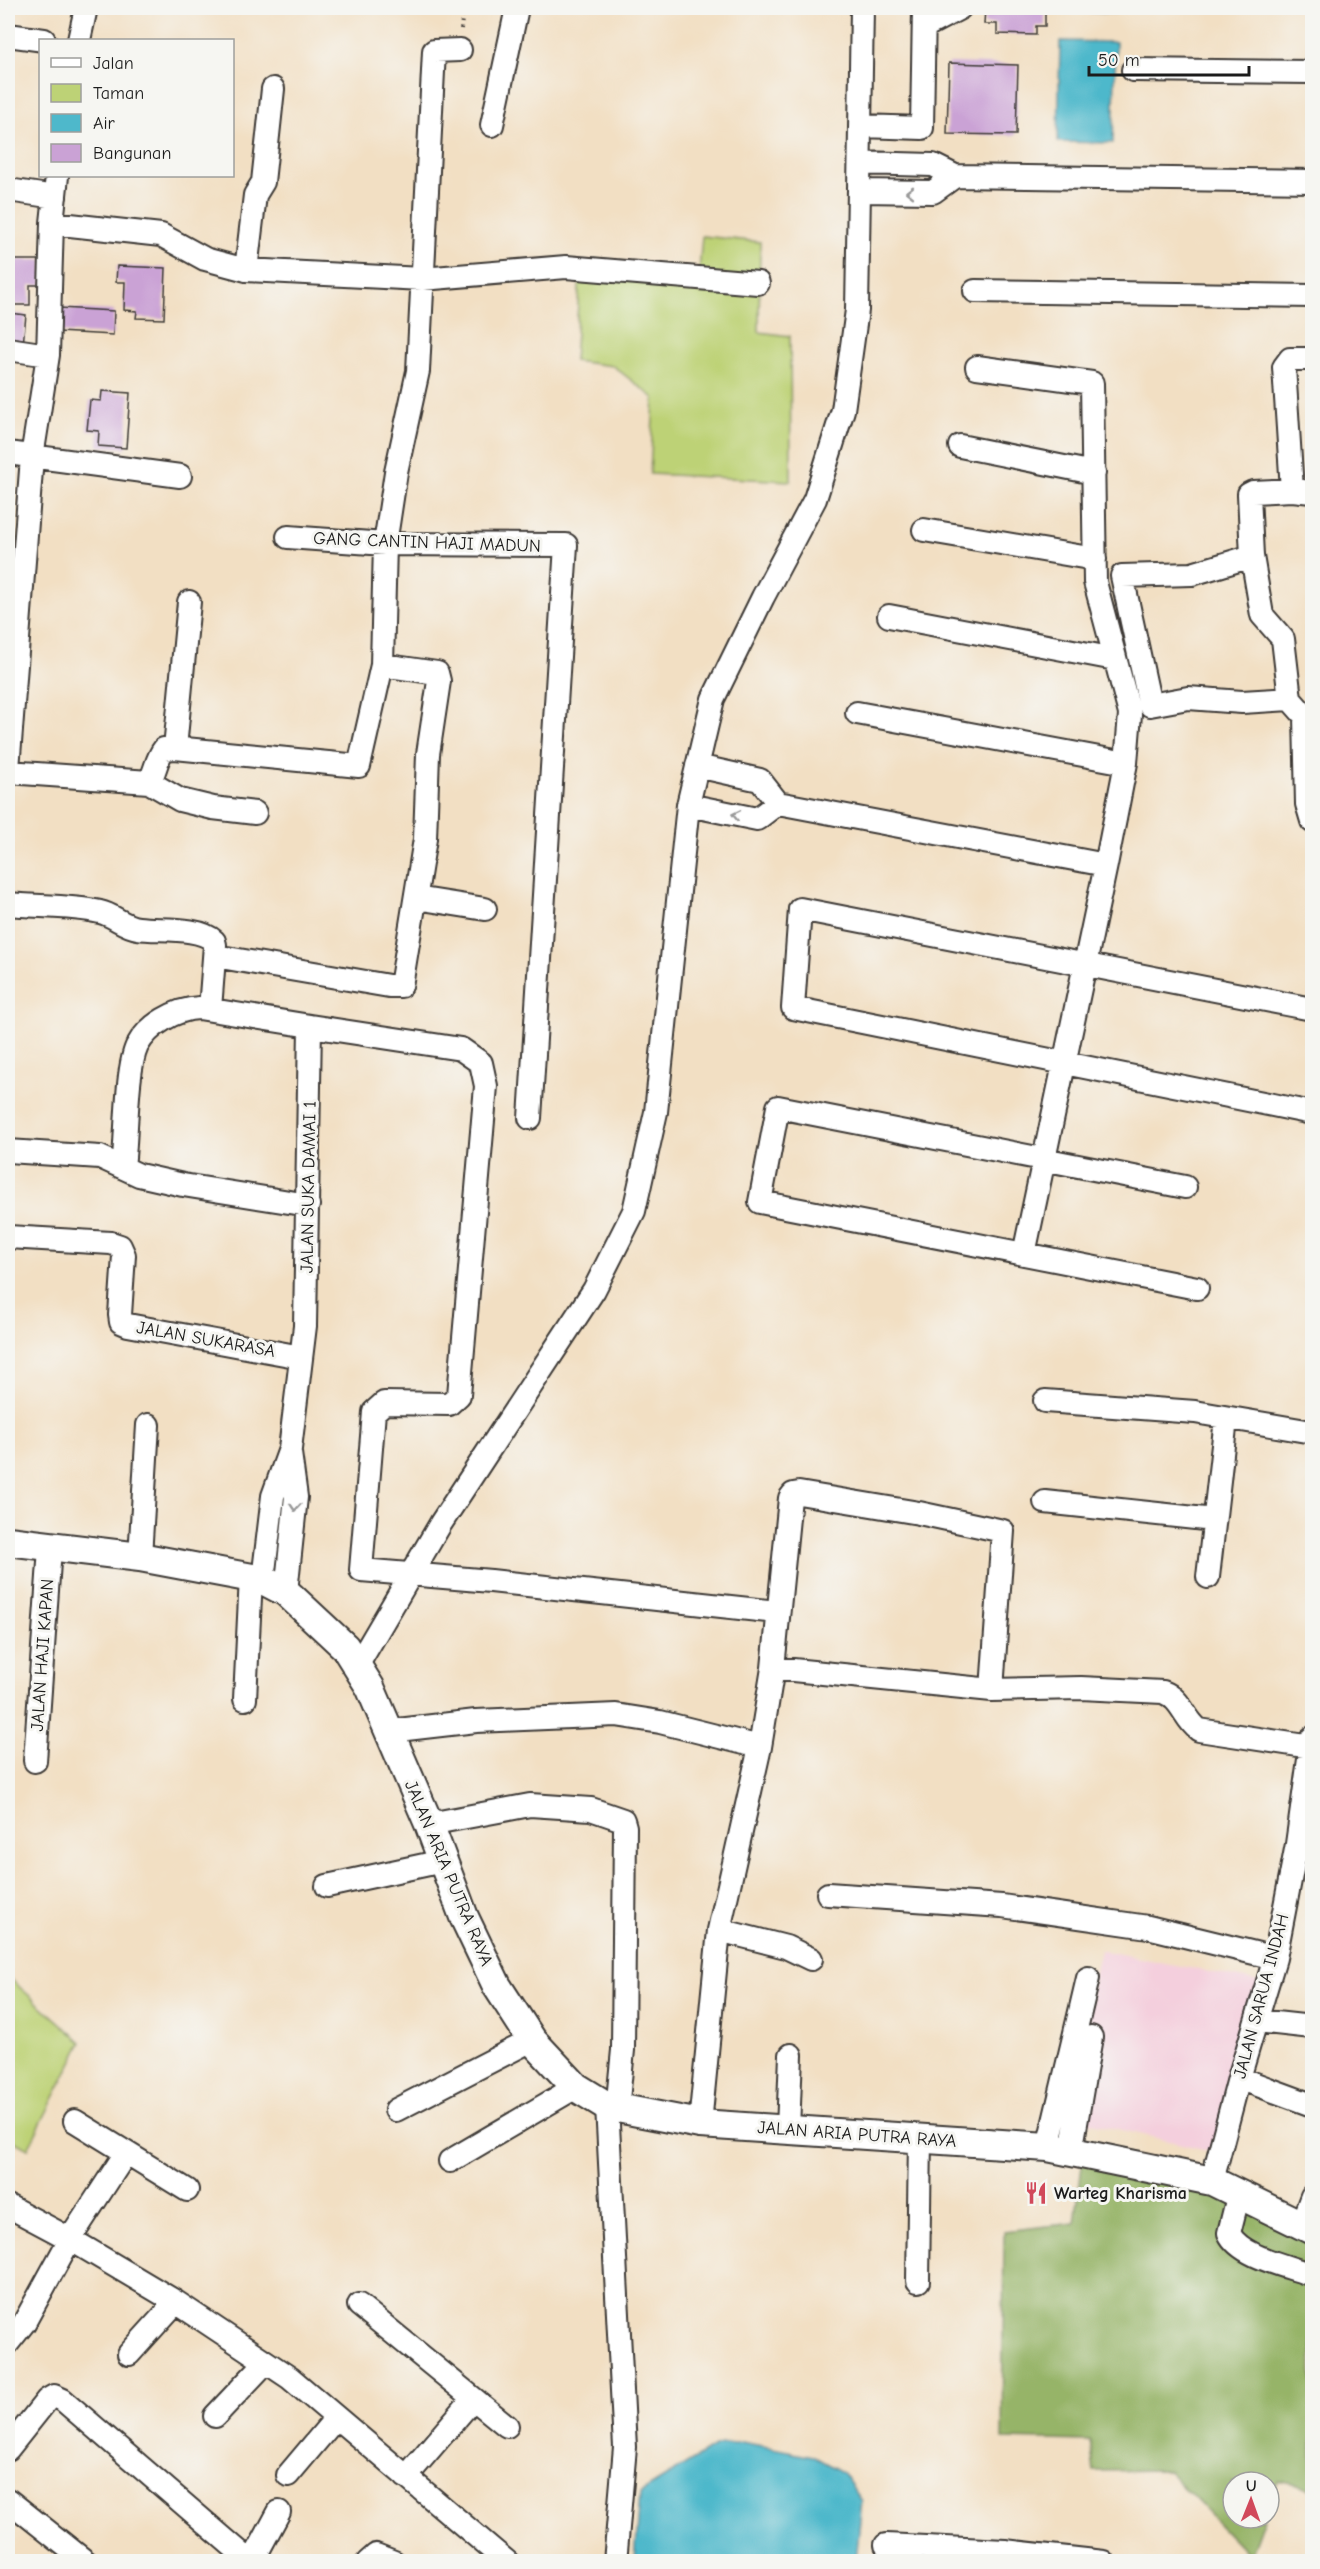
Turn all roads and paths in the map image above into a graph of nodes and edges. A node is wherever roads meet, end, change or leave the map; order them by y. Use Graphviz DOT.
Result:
graph roads {
  1 [pos="86,8"];
  2 [pos="517,8"];
  3 [pos="862,8"];
  4 [pos="960,8"];
  5 [pos="924,17"];
  6 [pos="8,35"];
  7 [pos="39,39"];
  8 [pos="79,39"];
  9 [pos="460,50"];
  10 [pos="1133,70"];
  11 [pos="1312,72"];
  12 [pos="273,89"];
  13 [pos="492,125"];
  14 [pos="861,126"];
  15 [pos="861,163"];
  16 [pos="955,177"];
  17 [pos="1312,182"];
  18 [pos="56,186"];
  19 [pos="8,190"];
  20 [pos="860,191"];
  21 [pos="52,223"];
  22 [pos="246,270"];
  23 [pos="422,279"];
  24 [pos="758,283"];
  25 [pos="975,291"];
  26 [pos="1312,296"];
  27 [pos="8,349"];
  28 [pos="48,355"];
  29 [pos="1312,359"];
  30 [pos="977,367"];
  31 [pos="960,446"];
  32 [pos="8,453"];
  33 [pos="32,457"];
  34 [pos="1094,473"];
  35 [pos="180,476"];
  36 [pos="1302,491"];
  37 [pos="924,530"];
  38 [pos="288,537"];
  39 [pos="385,544"];
  40 [pos="1252,556"];
  41 [pos="1095,559"];
  42 [pos="189,602"];
  43 [pos="889,616"];
  44 [pos="13,621"];
  45 [pos="1115,659"];
  46 [pos="382,665"];
  47 [pos="1303,710"];
  48 [pos="857,713"];
  49 [pos="175,748"];
  50 [pos="8,762"];
  51 [pos="1126,763"];
  52 [pos="697,766"];
  53 [pos="149,782"];
  54 [pos="778,803"];
  55 [pos="688,805"];
  56 [pos="255,813"];
  57 [pos="1312,821"];
  58 [pos="1106,865"];
  59 [pos="416,898"];
  60 [pos="8,904"];
  61 [pos="485,909"];
  62 [pos="215,956"];
  63 [pos="1085,964"];
  64 [pos="210,1009"];
  65 [pos="1312,1009"];
  66 [pos="310,1026"];
  67 [pos="1064,1063"];
  68 [pos="1312,1113"];
  69 [pos="530,1118"];
  70 [pos="8,1151"];
  71 [pos="1044,1159"];
  72 [pos="123,1167"];
  73 [pos="1185,1186"];
  74 [pos="308,1205"];
  75 [pos="8,1237"];
  76 [pos="1024,1254"];
  77 [pos="1197,1288"];
  78 [pos="301,1357"];
  79 [pos="1045,1401"];
  80 [pos="1226,1419"];
  81 [pos="148,1425"];
  82 [pos="1312,1432"];
  83 [pos="1045,1502"];
  84 [pos="1214,1520"];
  85 [pos="8,1541"];
  86 [pos="50,1548"];
  87 [pos="141,1557"];
  88 [pos="412,1575"];
  89 [pos="1208,1577"];
  90 [pos="267,1583"];
  91 [pos="777,1612"];
  92 [pos="357,1666"];
  93 [pos="773,1668"];
  94 [pos="992,1690"];
  95 [pos="245,1699"];
  96 [pos="389,1731"];
  97 [pos="1312,1742"];
  98 [pos="760,1747"];
  99 [pos="35,1761"];
  100 [pos="429,1824"];
  101 [pos="443,1861"];
  102 [pos="327,1886"];
  103 [pos="828,1894"];
  104 [pos="719,1930"];
  105 [pos="1275,1958"];
  106 [pos="811,1959"];
  107 [pos="1088,1978"];
  108 [pos="1257,2021"];
  109 [pos="1312,2027"];
  110 [pos="1091,2037"];
  111 [pos="532,2040"];
  112 [pos="791,2055"];
  113 [pos="1239,2078"];
  114 [pos="576,2087"];
  115 [pos="1312,2104"];
  116 [pos="612,2108"];
  117 [pos="396,2110"];
  118 [pos="75,2121"];
  119 [pos="700,2124"];
  120 [pos="788,2129"];
  121 [pos="920,2138"];
  122 [pos="1059,2149"];
  123 [pos="126,2153"];
  124 [pos="450,2161"];
  125 [pos="1212,2181"];
  126 [pos="187,2190"];
  127 [pos="1239,2193"];
  128 [pos="1312,2196"];
  129 [pos="8,2206"];
  130 [pos="1307,2228"];
  131 [pos="70,2239"];
  132 [pos="1312,2275"];
  133 [pos="918,2281"];
  134 [pos="176,2302"];
  135 [pos="359,2305"];
  136 [pos="16,2319"];
  137 [pos="8,2343"];
  138 [pos="129,2354"];
  139 [pos="266,2362"];
  140 [pos="472,2400"];
  141 [pos="215,2416"];
  142 [pos="336,2418"];
  143 [pos="507,2426"];
  144 [pos="8,2449"];
  145 [pos="288,2475"];
  146 [pos="405,2477"];
  147 [pos="8,2500"];
  148 [pos="279,2512"];
  149 [pos="885,2545"];
  150 [pos="86,2562"];
  151 [pos="252,2562"];
  152 [pos="369,2562"];
  153 [pos="394,2562"];
  154 [pos="507,2562"];
  155 [pos="615,2562"];
  156 [pos="1104,2562"];
  1 -- 8 [label="street"];
  2 -- 13 [label="street"];
  3 -- 14 [label="street"];
  4 -- 5 [label="street"];
  5 -- 14 [label="street"];
  6 -- 7 [label="street"];
  9 -- 23 [label="street"];
  10 -- 11 [label="street"];
  12 -- 22 [label="street"];
  14 -- 15 [label="street"];
  15 -- 16 [label="street"];
  15 -- 20 [label="street"];
  16 -- 17 [label="street"];
  16 -- 20 [label="street, one-way"];
  18 -- 19 [label="street"];
  18 -- 21 [label="street"];
  20 -- 52 [label="street"];
  21 -- 22 [label="street"];
  21 -- 28 [label="street"];
  22 -- 23 [label="street"];
  23 -- 24 [label="street"];
  23 -- 39 [label="street"];
  25 -- 26 [label="street"];
  27 -- 28 [label="street"];
  28 -- 33 [label="street"];
  29 -- 36 [label="street"];
  30 -- 34 [label="street"];
  31 -- 34 [label="street"];
  32 -- 33 [label="street"];
  33 -- 35 [label="street"];
  33 -- 44 [label="street"];
  34 -- 41 [label="street"];
  36 -- 40 [label="street"];
  37 -- 41 [label="street"];
  38 -- 39 [label="street, GANG CANTIN HAJI MADUN"];
  39 -- 46 [label="street"];
  39 -- 69 [label="street, GANG CANTIN HAJI MADUN"];
  40 -- 47 [label="street"];
  40 -- 47 [label="street"];
  41 -- 45 [label="street"];
  42 -- 49 [label="street"];
  43 -- 45 [label="street"];
  44 -- 50 [label="street"];
  45 -- 51 [label="street"];
  46 -- 49 [label="street"];
  46 -- 59 [label="street"];
  47 -- 57 [label="street"];
  48 -- 51 [label="street"];
  49 -- 53 [label="street"];
  50 -- 53 [label="street"];
  51 -- 58 [label="street"];
  52 -- 54 [label="street"];
  52 -- 55 [label="street"];
  53 -- 56 [label="street"];
  54 -- 55 [label="street, one-way"];
  54 -- 58 [label="street"];
  55 -- 88 [label="street"];
  58 -- 63 [label="street"];
  59 -- 61 [label="street"];
  59 -- 62 [label="street"];
  60 -- 62 [label="street"];
  62 -- 64 [label="street"];
  63 -- 65 [label="street"];
  63 -- 67 [label="street"];
  63 -- 67 [label="street"];
  64 -- 66 [label="street"];
  64 -- 72 [label="street"];
  66 -- 74 [label="street, JALAN SUKA DAMAI 1"];
  66 -- 88 [label="street"];
  67 -- 68 [label="street"];
  67 -- 71 [label="street"];
  70 -- 72 [label="street"];
  71 -- 73 [label="street"];
  71 -- 76 [label="street"];
  71 -- 76 [label="street"];
  72 -- 74 [label="street"];
  74 -- 78 [label="street, JALAN SUKA DAMAI 1"];
  75 -- 78 [label="street, JALAN SUKARASA"];
  76 -- 77 [label="street"];
  78 -- 90 [label="street, JALAN SUKA DAMAI 1"];
  79 -- 80 [label="street"];
  80 -- 82 [label="street"];
  80 -- 84 [label="street"];
  81 -- 87 [label="street"];
  83 -- 84 [label="street"];
  84 -- 89 [label="street"];
  85 -- 86 [label="main road"];
  86 -- 87 [label="main road"];
  86 -- 99 [label="street, JALAN HAJI KAPAN"];
  87 -- 90 [label="main road"];
  88 -- 91 [label="street"];
  88 -- 92 [label="street"];
  90 -- 92 [label="main road, JALAN ARIA PUTRA RAYA"];
  90 -- 95 [label="street, JALAN SUKA DAMAI 1"];
  91 -- 93 [label="street"];
  91 -- 94 [label="street"];
  92 -- 96 [label="main road, JALAN ARIA PUTRA RAYA"];
  93 -- 94 [label="street"];
  93 -- 98 [label="street"];
  94 -- 97 [label="street"];
  96 -- 98 [label="street"];
  96 -- 100 [label="main road, JALAN ARIA PUTRA RAYA"];
  97 -- 105 [label="street, JALAN SARUA INDAH"];
  98 -- 104 [label="street"];
  100 -- 101 [label="main road, JALAN ARIA PUTRA RAYA"];
  100 -- 116 [label="street"];
  101 -- 102 [label="street"];
  101 -- 111 [label="main road, JALAN ARIA PUTRA RAYA"];
  103 -- 105 [label="street"];
  104 -- 106 [label="street"];
  104 -- 119 [label="street"];
  105 -- 108 [label="street, JALAN SARUA INDAH"];
  107 -- 122 [label="street"];
  108 -- 109 [label="street"];
  108 -- 113 [label="street, JALAN SARUA INDAH"];
  110 -- 122 [label="street"];
  111 -- 114 [label="main road, JALAN ARIA PUTRA RAYA"];
  111 -- 117 [label="street"];
  112 -- 120 [label="street"];
  113 -- 115 [label="street"];
  113 -- 125 [label="street, JALAN SARUA INDAH"];
  114 -- 116 [label="main road, JALAN ARIA PUTRA RAYA"];
  114 -- 124 [label="street"];
  116 -- 119 [label="main road, JALAN ARIA PUTRA RAYA"];
  116 -- 155 [label="street"];
  118 -- 123 [label="street"];
  119 -- 120 [label="main road, JALAN ARIA PUTRA RAYA"];
  120 -- 121 [label="main road, JALAN ARIA PUTRA RAYA"];
  121 -- 122 [label="main road, JALAN ARIA PUTRA RAYA"];
  121 -- 133 [label="street"];
  122 -- 125 [label="main road, JALAN ARIA PUTRA RAYA"];
  123 -- 126 [label="street"];
  123 -- 131 [label="street"];
  125 -- 127 [label="main road, JALAN ARIA PUTRA RAYA"];
  127 -- 130 [label="main road, JALAN ARIA PUTRA RAYA"];
  127 -- 132 [label="street"];
  128 -- 130 [label="street"];
  129 -- 131 [label="street"];
  131 -- 134 [label="street"];
  131 -- 136 [label="street"];
  134 -- 138 [label="street"];
  134 -- 139 [label="street"];
  135 -- 140 [label="street"];
  136 -- 137 [label="street"];
  139 -- 141 [label="street"];
  139 -- 142 [label="street"];
  140 -- 143 [label="street"];
  140 -- 146 [label="street"];
  142 -- 145 [label="street"];
  142 -- 146 [label="street"];
  144 -- 151 [label="street"];
  146 -- 154 [label="street"];
  147 -- 150 [label="street"];
  148 -- 151 [label="street"];
  149 -- 156 [label="street"];
  152 -- 153 [label="street"];
}
